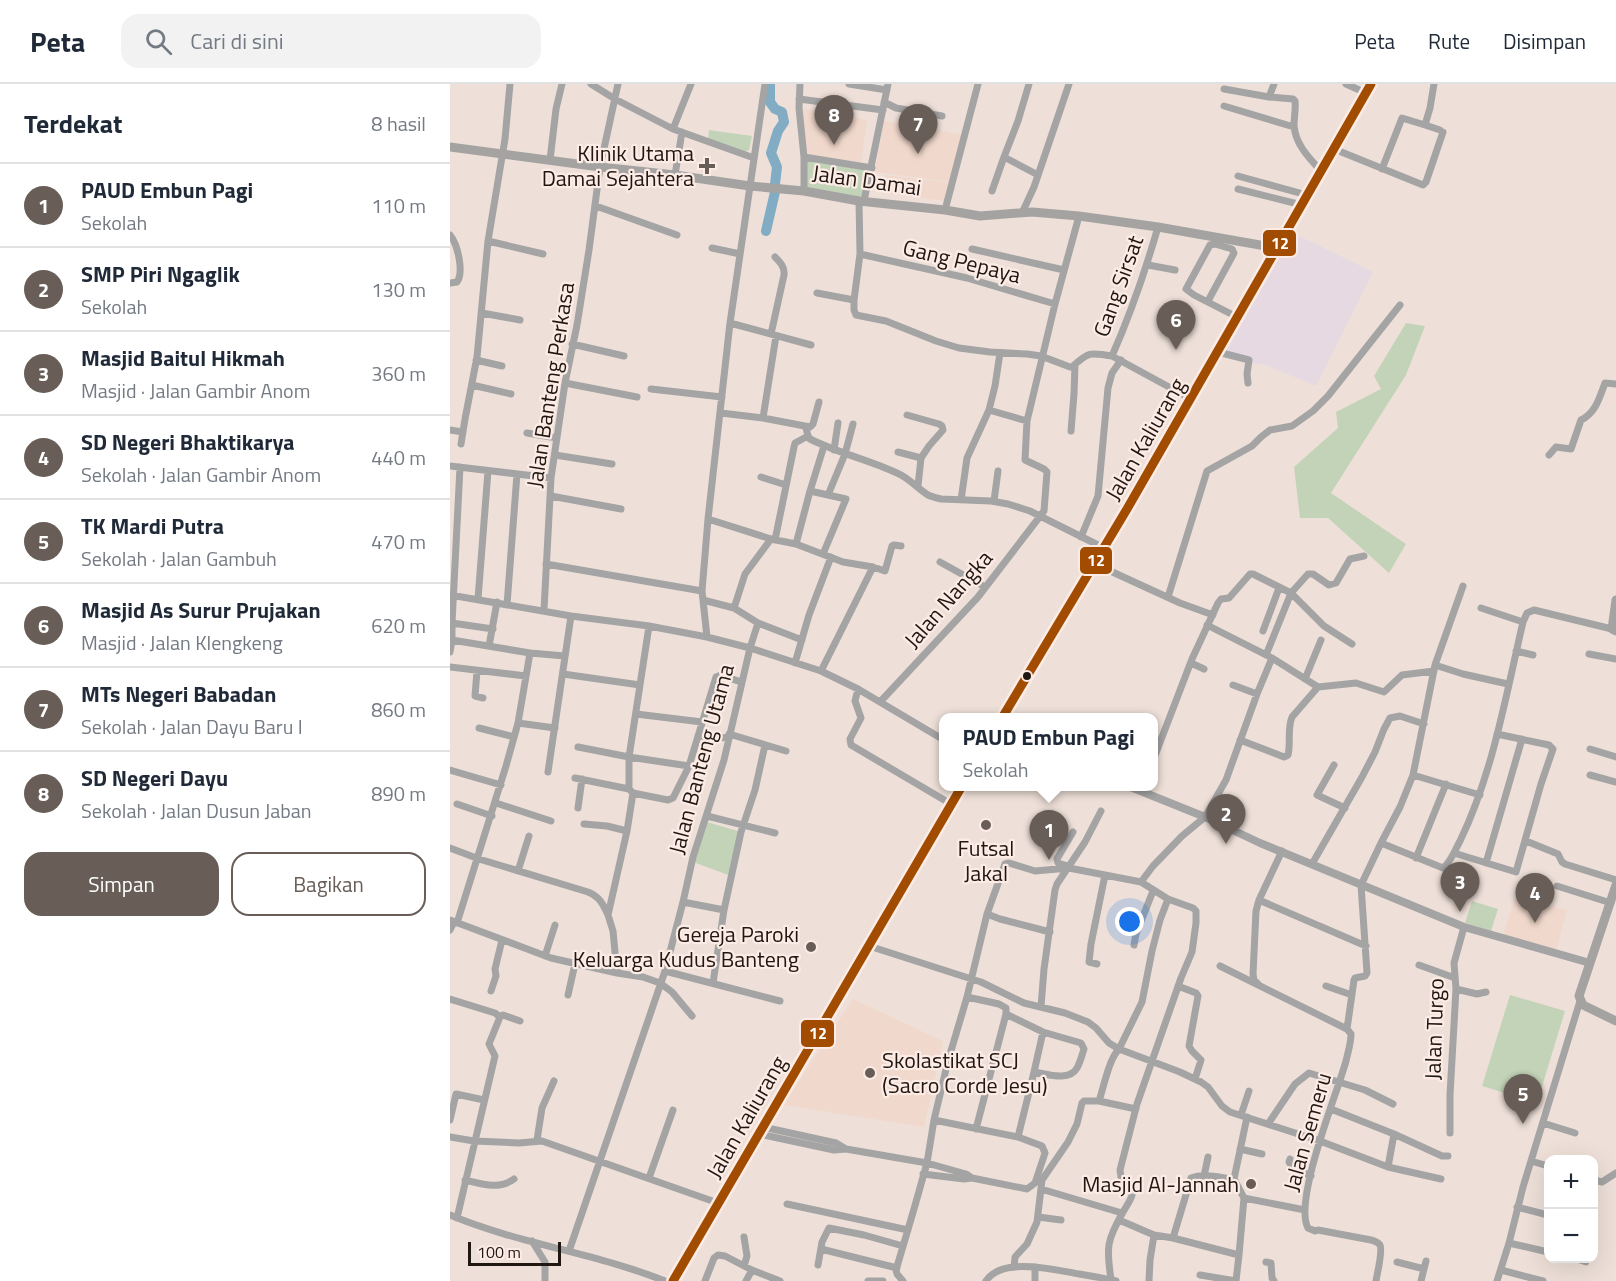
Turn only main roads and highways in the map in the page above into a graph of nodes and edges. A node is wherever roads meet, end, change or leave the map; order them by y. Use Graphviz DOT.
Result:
graph roads {
  1 [pos="1368,88"];
  2 [pos="450,147"];
  3 [pos="1277,248"];
  4 [pos="1616,600"];
  5 [pos="1614,630"];
  6 [pos="1004,713"];
  7 [pos="959,791"];
  8 [pos="1614,894"];
  9 [pos="1615,1020"];
  10 [pos="673,1281"];
  1 -- 3 [label="main road, Jalan Kaliurang"];
  2 -- 3 [label="main road, Jalan Damai"];
  3 -- 6 [label="main road, Jalan Kaliurang"];
  4 -- 5 [label="main road"];
  7 -- 10 [label="main road, Jalan Kaliurang"];
  8 -- 9 [label="main road"];
}
